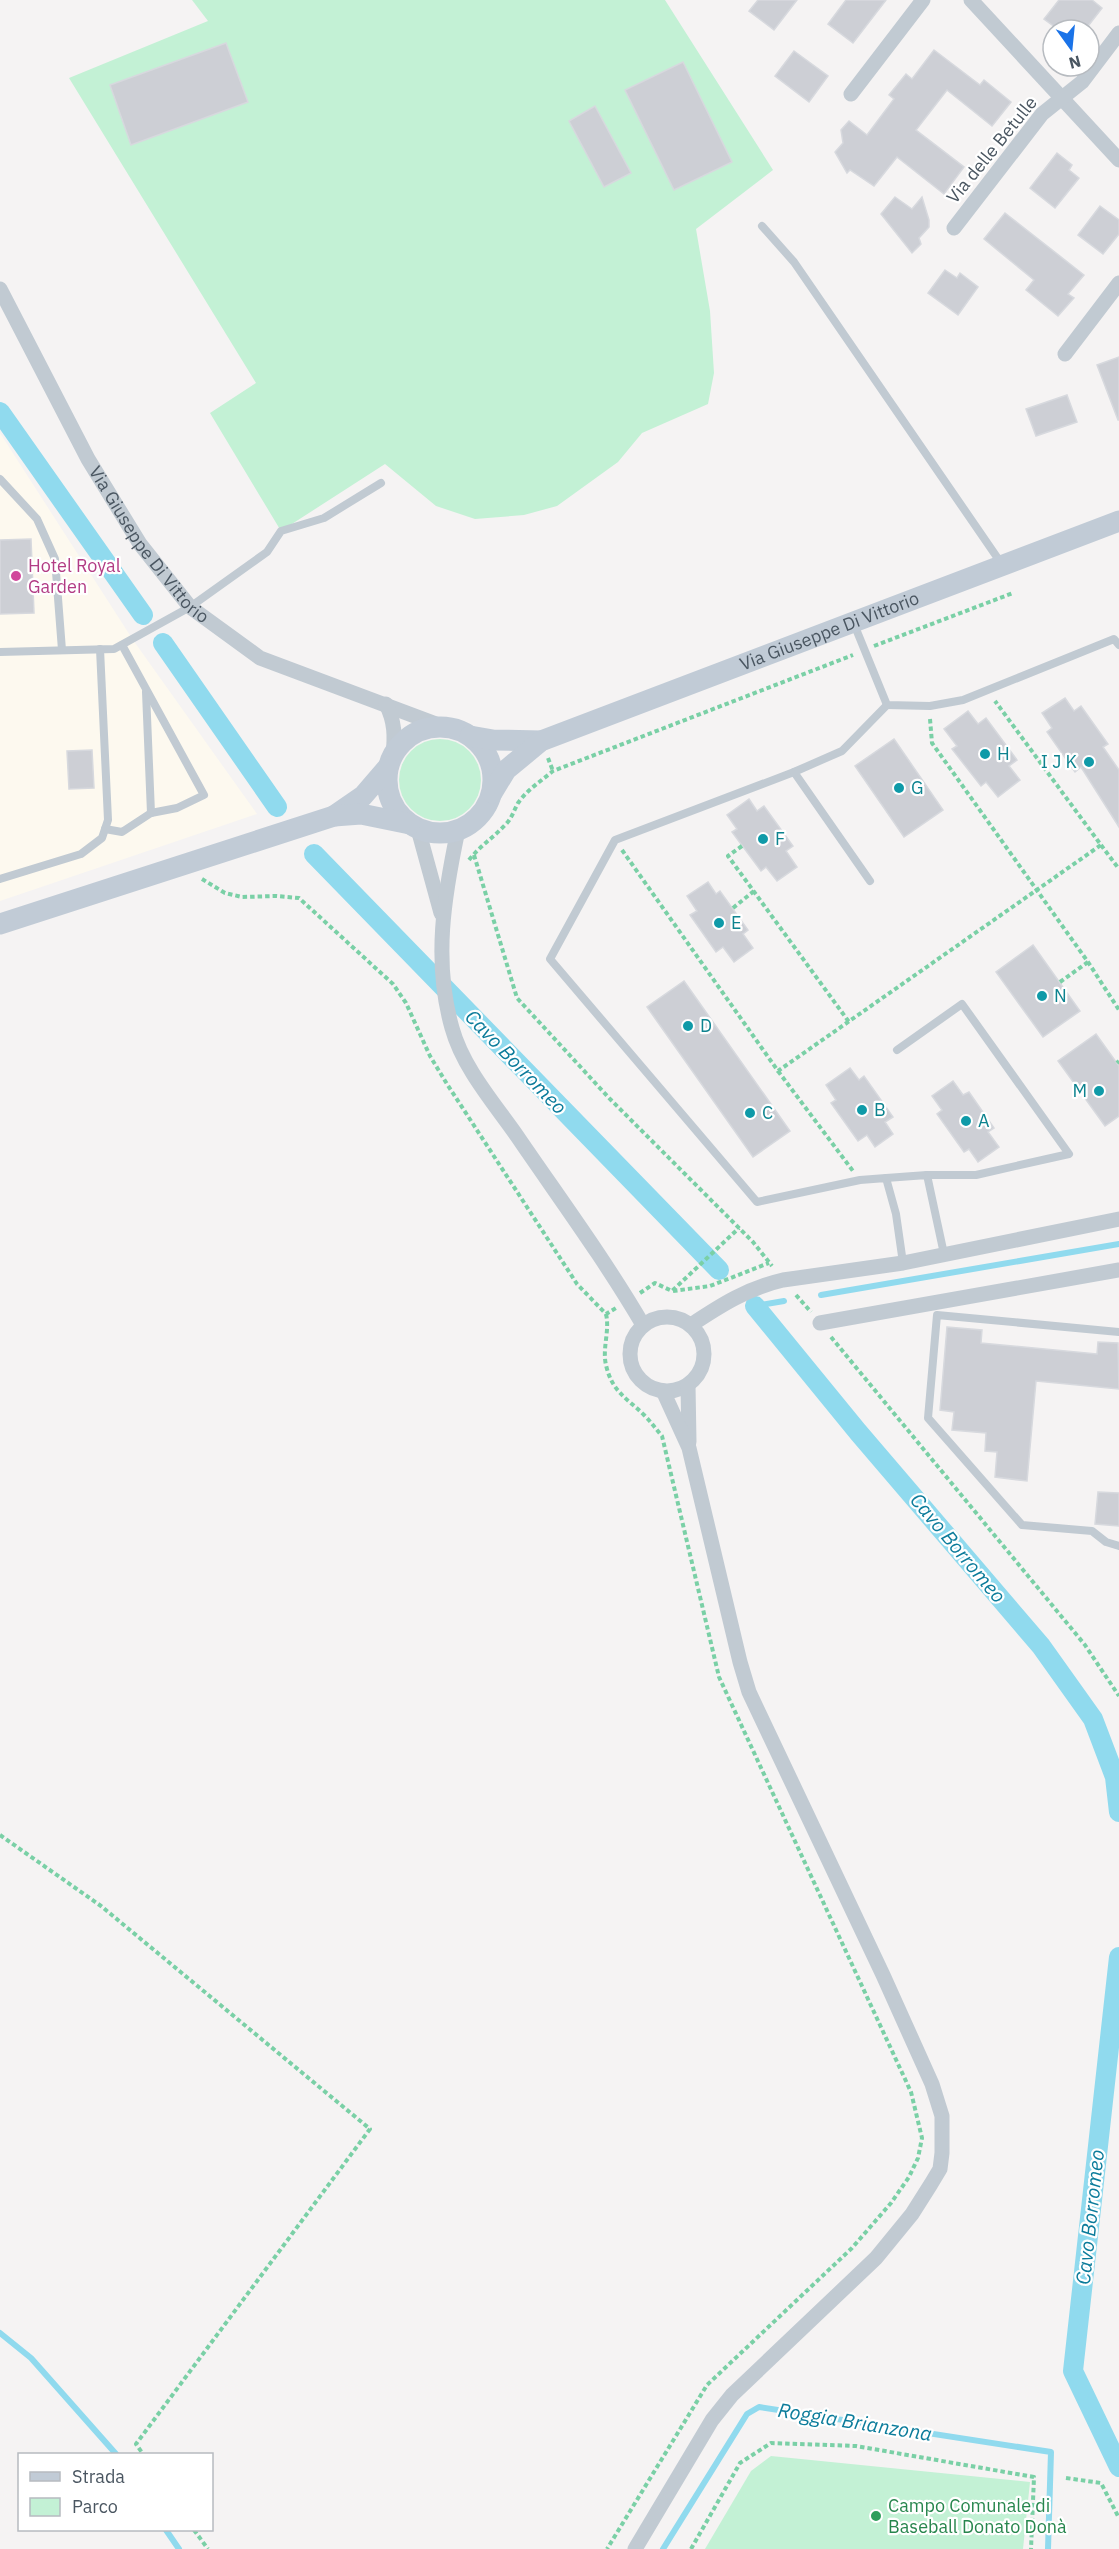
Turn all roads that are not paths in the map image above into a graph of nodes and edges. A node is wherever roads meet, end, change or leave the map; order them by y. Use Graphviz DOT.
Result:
graph roads {
  1 [pos="923,0"];
  2 [pos="971,0"];
  3 [pos="1119,33"];
  4 [pos="851,94"];
  5 [pos="1062,99"];
  6 [pos="1119,160"];
  7 [pos="762,226"];
  8 [pos="954,228"];
  9 [pos="1119,283"];
  10 [pos="0,289"];
  11 [pos="1065,354"];
  12 [pos="0,478"];
  13 [pos="381,483"];
  14 [pos="1119,521"];
  15 [pos="1001,565"];
  16 [pos="190,607"];
  17 [pos="853,622"];
  18 [pos="122,645"];
  19 [pos="1119,645"];
  20 [pos="100,649"];
  21 [pos="62,650"];
  22 [pos="0,652"];
  23 [pos="146,689"];
  24 [pos="386,704"];
  25 [pos="887,705"];
  26 [pos="444,727"];
  27 [pos="470,736"];
  28 [pos="541,741"];
  29 [pos="391,761"];
  30 [pos="794,772"];
  31 [pos="492,793"];
  32 [pos="152,813"];
  33 [pos="334,816"];
  34 [pos="414,826"];
  35 [pos="105,829"];
  36 [pos="458,830"];
  37 [pos="0,879"];
  38 [pos="870,881"];
  39 [pos="442,914"];
  40 [pos="0,924"];
  41 [pos="897,1050"];
  42 [pos="927,1175"];
  43 [pos="886,1178"];
  44 [pos="1119,1219"];
  45 [pos="945,1254"];
  46 [pos="903,1263"];
  47 [pos="1119,1270"];
  48 [pos="820,1323"];
  49 [pos="644,1325"];
  50 [pos="691,1325"];
  51 [pos="1119,1332"];
  52 [pos="688,1385"];
  53 [pos="663,1391"];
  54 [pos="689,1448"];
  55 [pos="1119,1546"];
  56 [pos="635,2549"];
  1 -- 4 [label="street"];
  2 -- 5 [label="street"];
  3 -- 5 [label="street, Via delle Betulle"];
  5 -- 6 [label="street"];
  5 -- 8 [label="street, Via delle Betulle"];
  7 -- 15 [label="lane"];
  9 -- 11 [label="street"];
  10 -- 16 [label="street, Via Giuseppe Di Vittorio"];
  12 -- 21 [label="lane"];
  13 -- 16 [label="lane"];
  14 -- 15 [label="main road, Via Giuseppe Di Vittorio"];
  15 -- 17 [label="main road, Via Giuseppe Di Vittorio"];
  16 -- 18 [label="lane"];
  16 -- 24 [label="street, Via Giuseppe Di Vittorio"];
  17 -- 25 [label="lane"];
  17 -- 28 [label="main road, Via Giuseppe Di Vittorio"];
  18 -- 20 [label="lane"];
  18 -- 23 [label="lane"];
  19 -- 25 [label="lane"];
  20 -- 21 [label="lane"];
  20 -- 35 [label="lane"];
  21 -- 22 [label="lane"];
  23 -- 32 [label="lane"];
  23 -- 32 [label="lane"];
  24 -- 26 [label="street, Via Giuseppe Di Vittorio"];
  24 -- 29 [label="street"];
  25 -- 30 [label="lane"];
  26 -- 27 [label="main road"];
  26 -- 29 [label="main road"];
  27 -- 28 [label="main road, Via Giuseppe Di Vittorio"];
  27 -- 31 [label="main road"];
  28 -- 31 [label="main road, Via Giuseppe Di Vittorio"];
  29 -- 33 [label="main road"];
  29 -- 34 [label="main road"];
  30 -- 38 [label="lane"];
  30 -- 43 [label="lane"];
  31 -- 36 [label="main road"];
  32 -- 35 [label="lane"];
  33 -- 34 [label="main road"];
  33 -- 40 [label="main road"];
  34 -- 36 [label="main road"];
  34 -- 39 [label="street"];
  35 -- 37 [label="lane"];
  36 -- 39 [label="street"];
  39 -- 49 [label="street"];
  41 -- 42 [label="lane"];
  42 -- 43 [label="lane"];
  42 -- 45 [label="lane"];
  43 -- 46 [label="lane"];
  44 -- 45 [label="street"];
  45 -- 46 [label="street"];
  46 -- 50 [label="street"];
  47 -- 48 [label="street"];
  49 -- 50 [label="street"];
  49 -- 53 [label="street"];
  50 -- 52 [label="street"];
  51 -- 55 [label="lane"];
  52 -- 53 [label="street"];
  52 -- 54 [label="street"];
  53 -- 54 [label="street"];
  54 -- 56 [label="street"];
}
